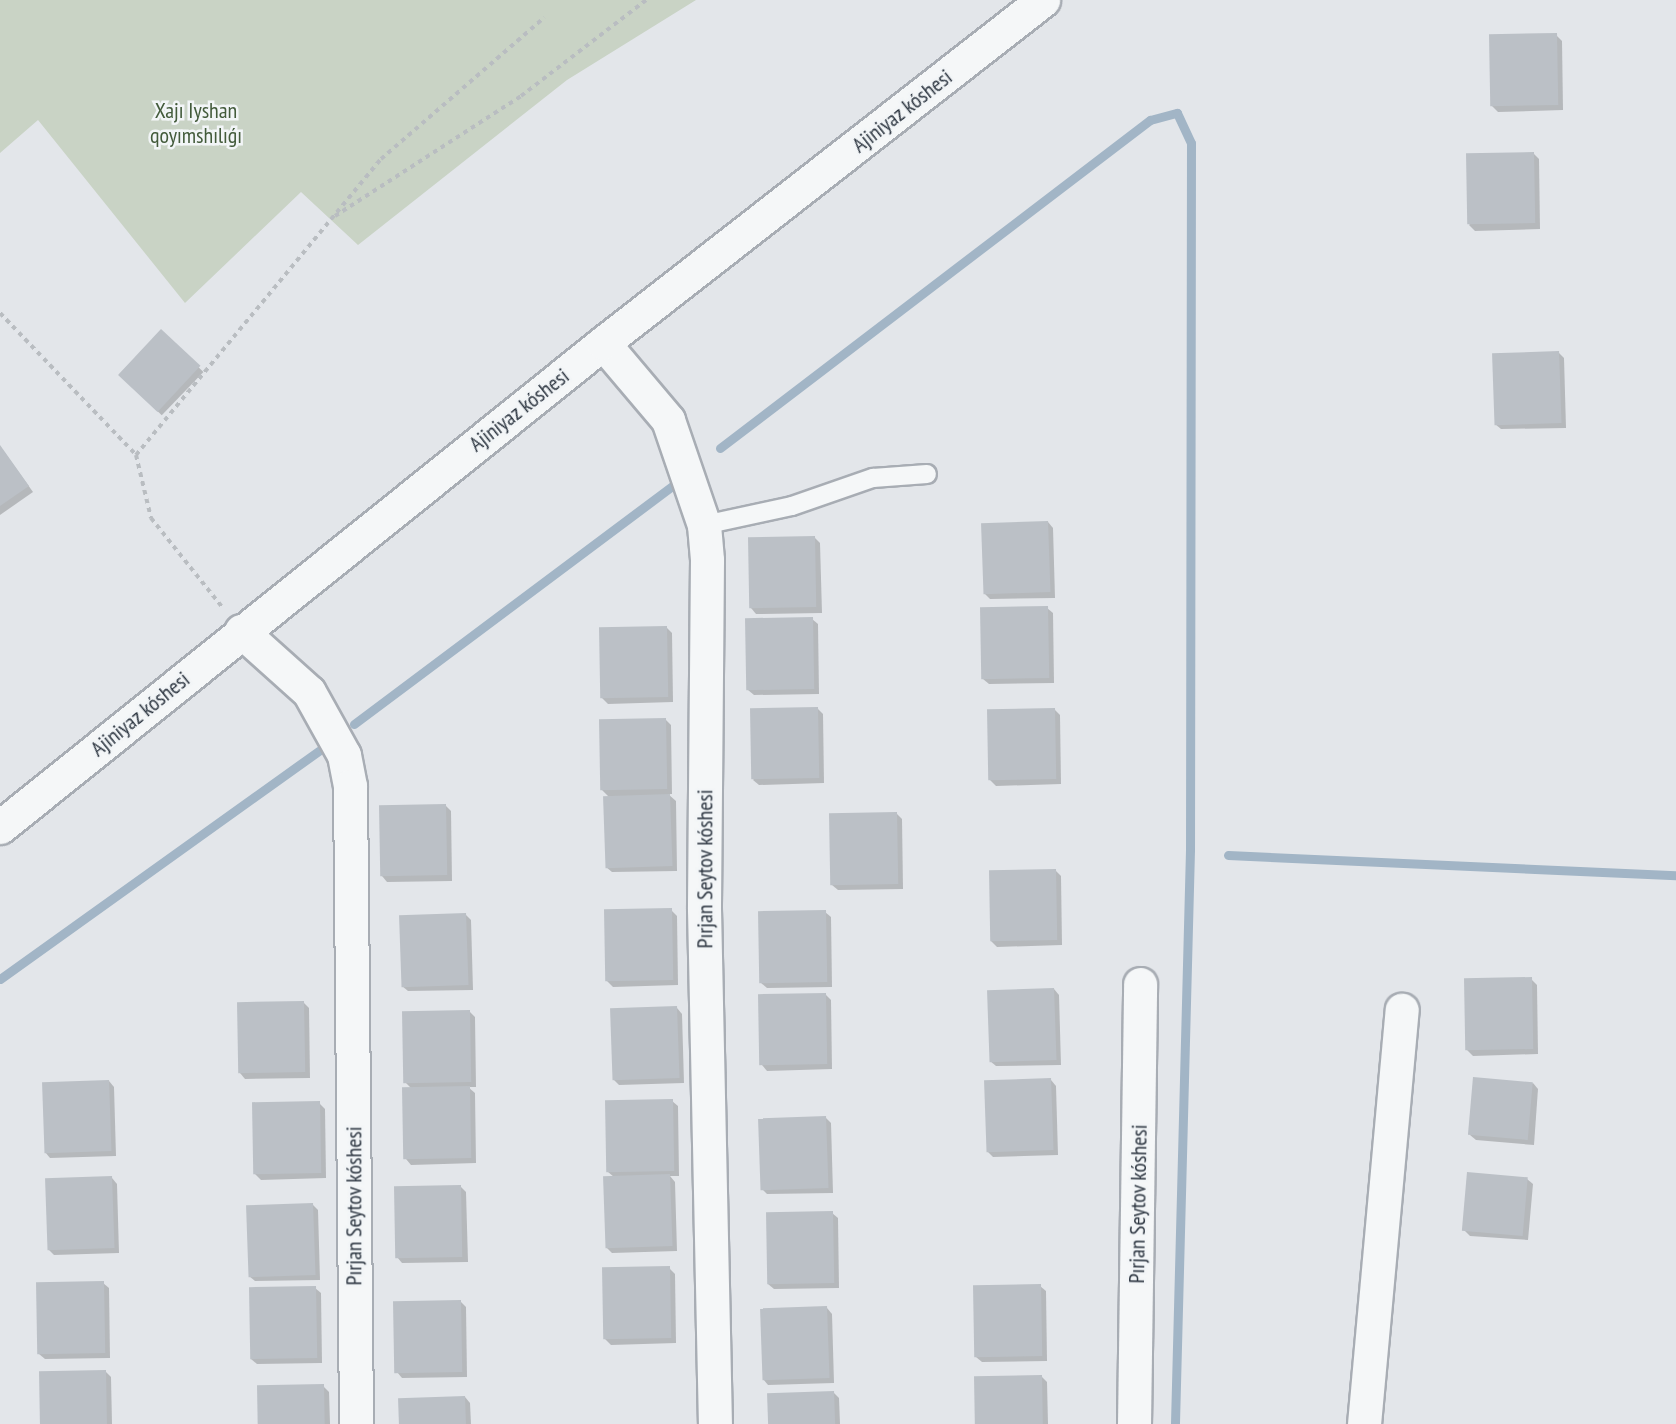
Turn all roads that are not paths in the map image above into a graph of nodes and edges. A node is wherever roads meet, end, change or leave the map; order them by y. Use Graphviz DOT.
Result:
graph roads {
  1 [pos="1043,0"];
  2 [pos="603,343"];
  3 [pos="927,474"];
  4 [pos="704,525"];
  5 [pos="241,631"];
  6 [pos="0,827"];
  7 [pos="1140,984"];
  8 [pos="1402,1010"];
  9 [pos="356,1424"];
  10 [pos="715,1424"];
  11 [pos="1134,1424"];
  12 [pos="1364,1424"];
  1 -- 2 [label="street, Ajiniyaz kóshesi"];
  2 -- 4 [label="street, Pırjan Seytov kóshesi"];
  2 -- 5 [label="street, Ajiniyaz kóshesi"];
  3 -- 4 [label="lane"];
  4 -- 10 [label="street, Pırjan Seytov kóshesi"];
  5 -- 6 [label="street, Ajiniyaz kóshesi"];
  5 -- 9 [label="street, Pırjan Seytov kóshesi"];
  7 -- 11 [label="street, Pırjan Seytov kóshesi"];
  8 -- 12 [label="street"];
}
